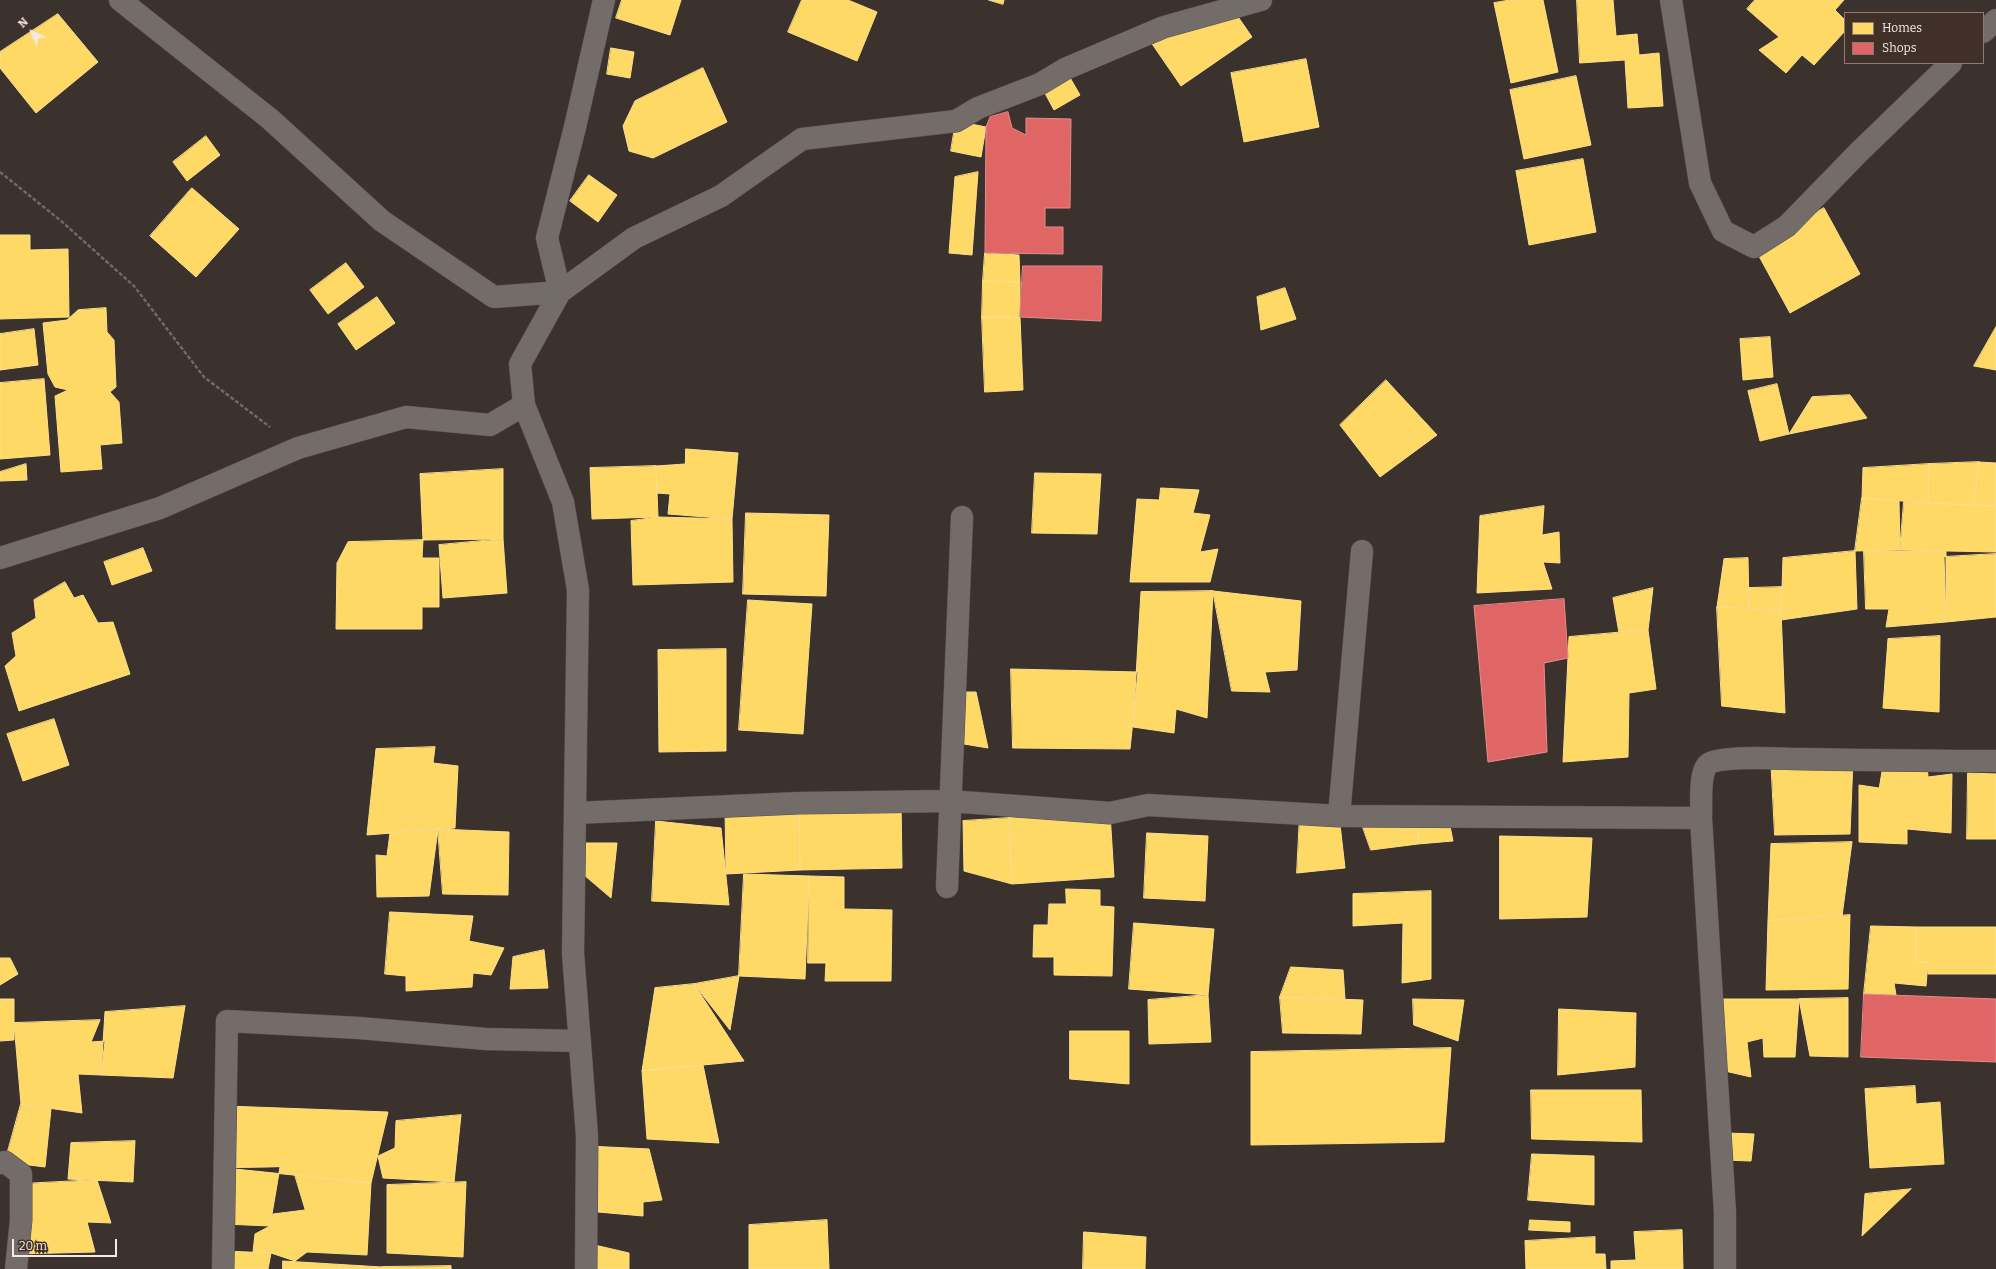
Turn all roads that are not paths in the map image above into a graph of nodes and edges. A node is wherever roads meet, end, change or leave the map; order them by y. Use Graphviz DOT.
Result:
graph roads {
  1 [pos="120,0"];
  2 [pos="604,0"];
  3 [pos="1261,0"];
  4 [pos="1671,0"];
  5 [pos="1996,20"];
  6 [pos="1984,31"];
  7 [pos="1950,64"];
  8 [pos="560,292"];
  9 [pos="524,405"];
  10 [pos="962,517"];
  11 [pos="1362,551"];
  12 [pos="0,558"];
  13 [pos="1996,760"];
  14 [pos="949,801"];
  15 [pos="575,814"];
  16 [pos="1339,816"];
  17 [pos="1701,818"];
  18 [pos="947,887"];
  19 [pos="580,1041"];
  20 [pos="0,1162"];
  21 [pos="16,1269"];
  22 [pos="223,1269"];
  23 [pos="586,1269"];
  24 [pos="1725,1269"];
  1 -- 8 [label="street"];
  2 -- 8 [label="street"];
  3 -- 8 [label="street"];
  4 -- 7 [label="street"];
  5 -- 6 [label="street"];
  8 -- 9 [label="street"];
  9 -- 12 [label="street"];
  9 -- 15 [label="street"];
  10 -- 14 [label="street"];
  11 -- 16 [label="street"];
  13 -- 17 [label="street"];
  14 -- 15 [label="street"];
  14 -- 16 [label="street"];
  14 -- 18 [label="street"];
  15 -- 19 [label="street"];
  16 -- 17 [label="street"];
  17 -- 24 [label="street"];
  19 -- 22 [label="street"];
  19 -- 23 [label="street"];
  20 -- 21 [label="street"];
}
